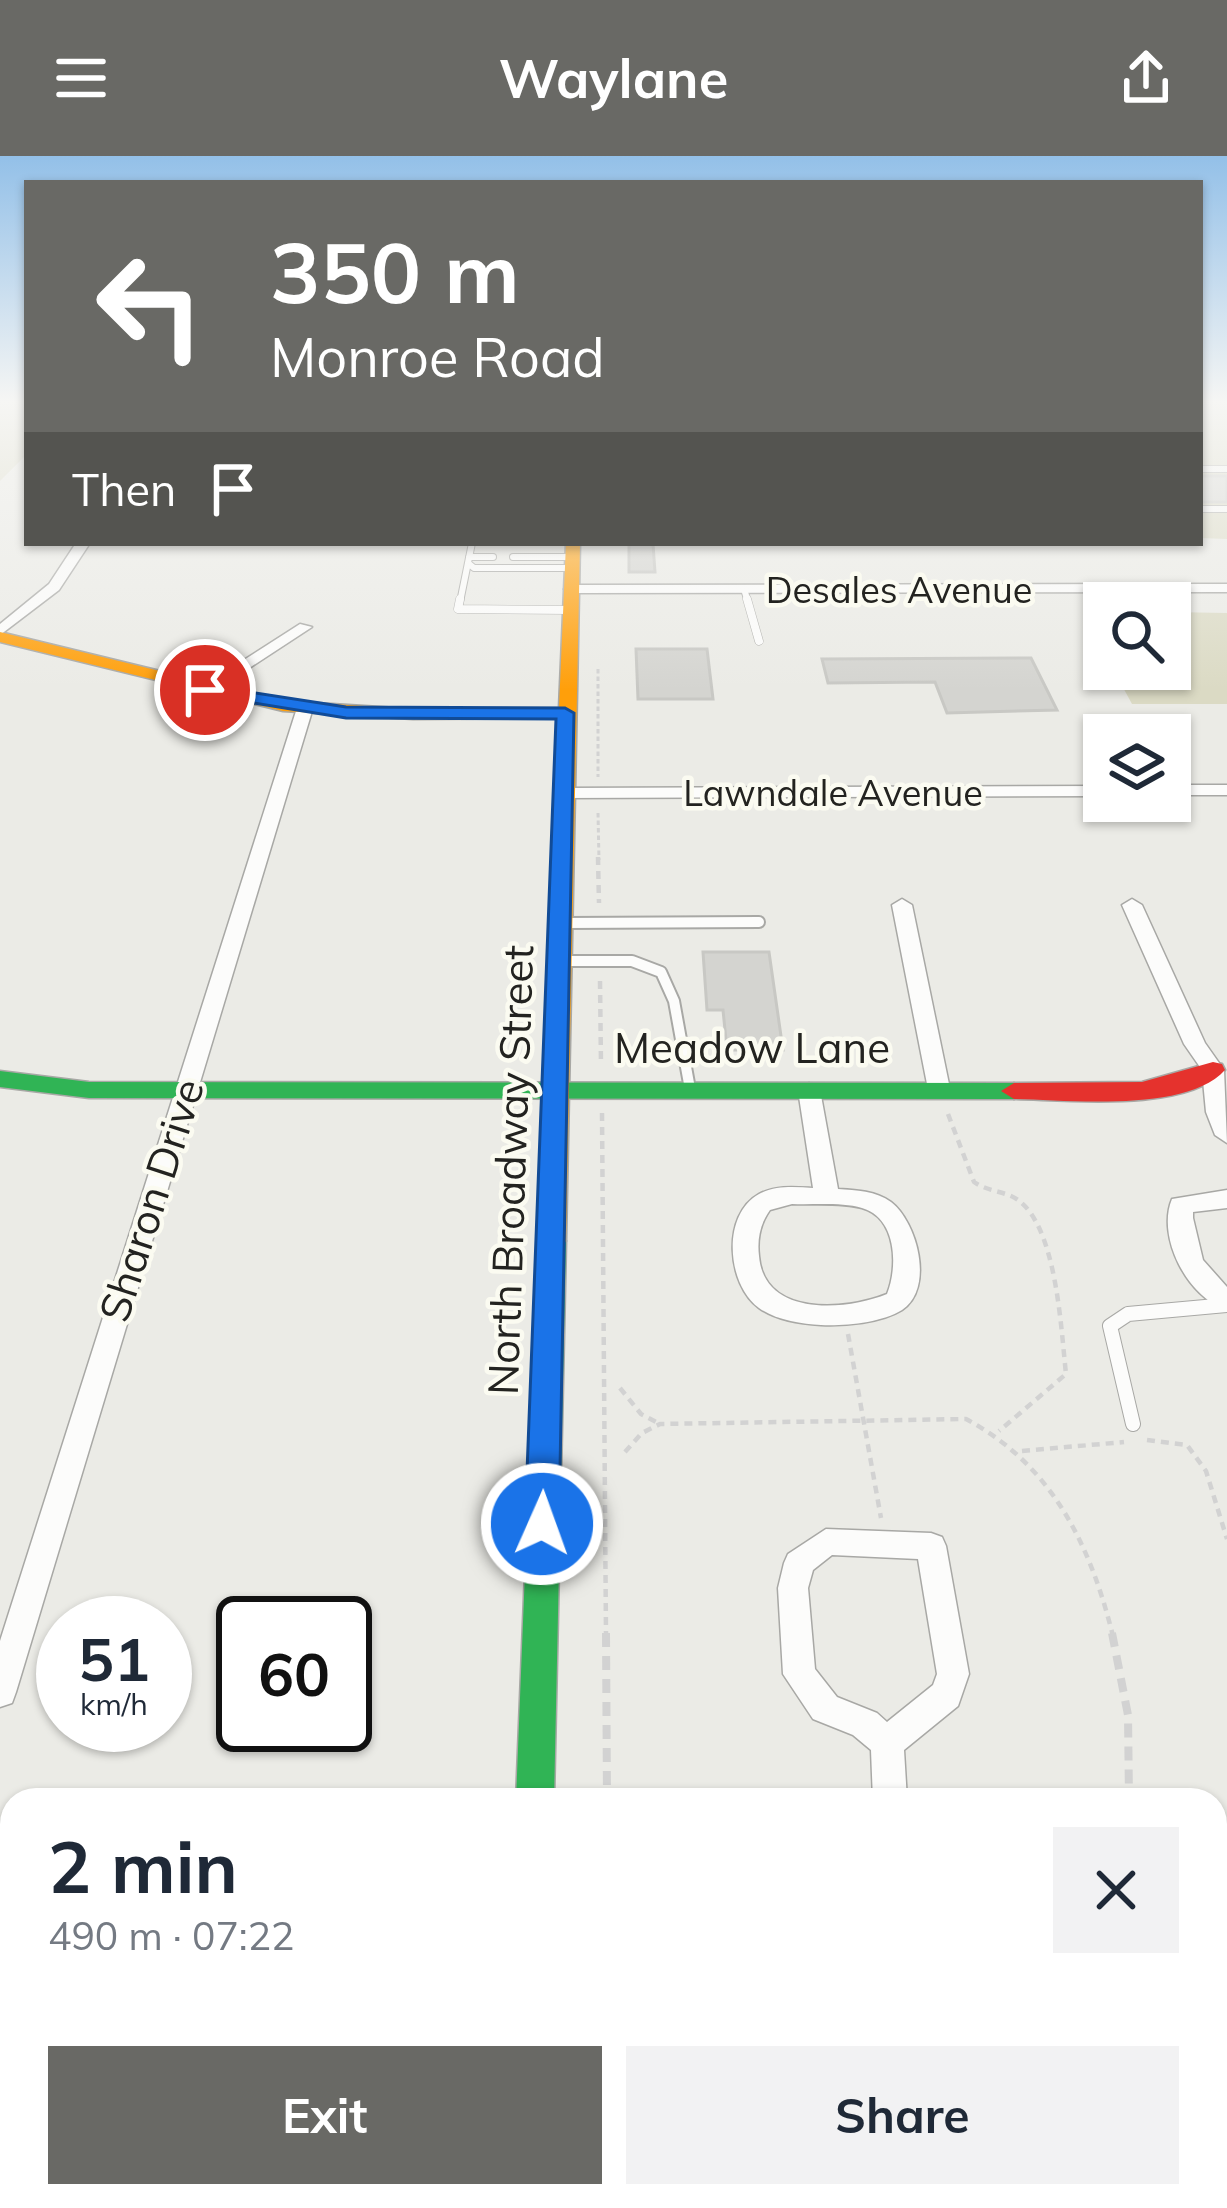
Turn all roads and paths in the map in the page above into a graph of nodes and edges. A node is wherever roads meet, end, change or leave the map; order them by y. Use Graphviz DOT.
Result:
graph roads {
  1 [pos="81,546"];
  2 [pos="471,546"];
  3 [pos="493,557"];
  4 [pos="512,557"];
  5 [pos="468,560"];
  6 [pos="572,574"];
  7 [pos="1227,588"];
  8 [pos="744,589"];
  9 [pos="305,627"];
  10 [pos="0,634"];
  11 [pos="759,641"];
  12 [pos="598,657"];
  13 [pos="205,690"];
  14 [pos="304,708"];
  15 [pos="565,713"];
  16 [pos="1083,790"];
  17 [pos="1191,790"];
  18 [pos="1227,790"];
  19 [pos="563,793"];
  20 [pos="598,793"];
  21 [pos="902,905"];
  22 [pos="1132,905"];
  23 [pos="599,922"];
  24 [pos="759,922"];
  25 [pos="559,923"];
  26 [pos="558,961"];
  27 [pos="600,962"];
  28 [pos="1213,1070"];
  29 [pos="0,1079"];
  30 [pos="554,1088"];
  31 [pos="601,1089"];
  32 [pos="690,1089"];
  33 [pos="186,1090"];
  34 [pos="809,1090"];
  35 [pos="943,1101"];
  36 [pos="1227,1135"];
  37 [pos="827,1198"];
  38 [pos="1227,1199"];
  39 [pos="1227,1303"];
  40 [pos="844,1312"];
  41 [pos="620,1388"];
  42 [pos="660,1424"];
  43 [pos="864,1424"];
  44 [pos="1133,1424"];
  45 [pos="998,1432"];
  46 [pos="1022,1451"];
  47 [pos="625,1452"];
  48 [pos="1227,1539"];
  49 [pos="885,1541"];
  50 [pos="0,1692"];
  51 [pos="887,1743"];
  52 [pos="536,1788"];
  53 [pos="607,1788"];
  54 [pos="889,1788"];
  55 [pos="1129,1788"];
  1 -- 10 [label="street"];
  2 -- 5 [label="lane"];
  3 -- 5 [label="lane"];
  4 -- 6 [label="lane"];
  5 -- 6 [label="lane"];
  5 -- 6 [label="lane"];
  6 -- 8 [label="street, Desales Avenue"];
  6 -- 15 [label="street, North Broadway Street"];
  7 -- 8 [label="street, Desales Avenue"];
  8 -- 11 [label="lane"];
  9 -- 13 [label="street"];
  10 -- 13 [label="street"];
  12 -- 20 [label="path"];
  13 -- 14 [label="street"];
  14 -- 15 [label="street"];
  14 -- 33 [label="street, Sharon Drive"];
  15 -- 19 [label="street, North Broadway Street"];
  16 -- 20 [label="street, Lawndale Avenue"];
  17 -- 18 [label="street"];
  19 -- 20 [label="street, Lawndale Avenue"];
  19 -- 25 [label="street, North Broadway Street"];
  20 -- 23 [label="path"];
  21 -- 35 [label="street"];
  22 -- 28 [label="street"];
  23 -- 24 [label="lane"];
  23 -- 25 [label="lane"];
  25 -- 26 [label="street, North Broadway Street"];
  26 -- 27 [label="lane"];
  26 -- 30 [label="street, North Broadway Street"];
  27 -- 31 [label="path"];
  27 -- 32 [label="lane"];
  28 -- 35 [label="street, Meadow Lane"];
  28 -- 36 [label="street"];
  29 -- 33 [label="street, Meadow Lane"];
  30 -- 31 [label="street, Meadow Lane"];
  30 -- 33 [label="street, Meadow Lane"];
  30 -- 52 [label="street, North Broadway Street"];
  31 -- 32 [label="street, Meadow Lane"];
  31 -- 53 [label="path"];
  32 -- 34 [label="street, Meadow Lane"];
  33 -- 50 [label="street, Sharon Drive"];
  34 -- 35 [label="street, Meadow Lane"];
  34 -- 37 [label="street"];
  35 -- 45 [label="path"];
  37 -- 40 [label="street"];
  37 -- 40 [label="street"];
  38 -- 39 [label="street"];
  39 -- 44 [label="lane"];
  40 -- 43 [label="path"];
  41 -- 42 [label="path"];
  42 -- 43 [label="path"];
  42 -- 47 [label="path"];
  43 -- 45 [label="path"];
  43 -- 49 [label="path"];
  45 -- 46 [label="path"];
  46 -- 48 [label="path"];
  46 -- 55 [label="path"];
  49 -- 51 [label="street"];
  49 -- 51 [label="street"];
  51 -- 54 [label="street"];
}
